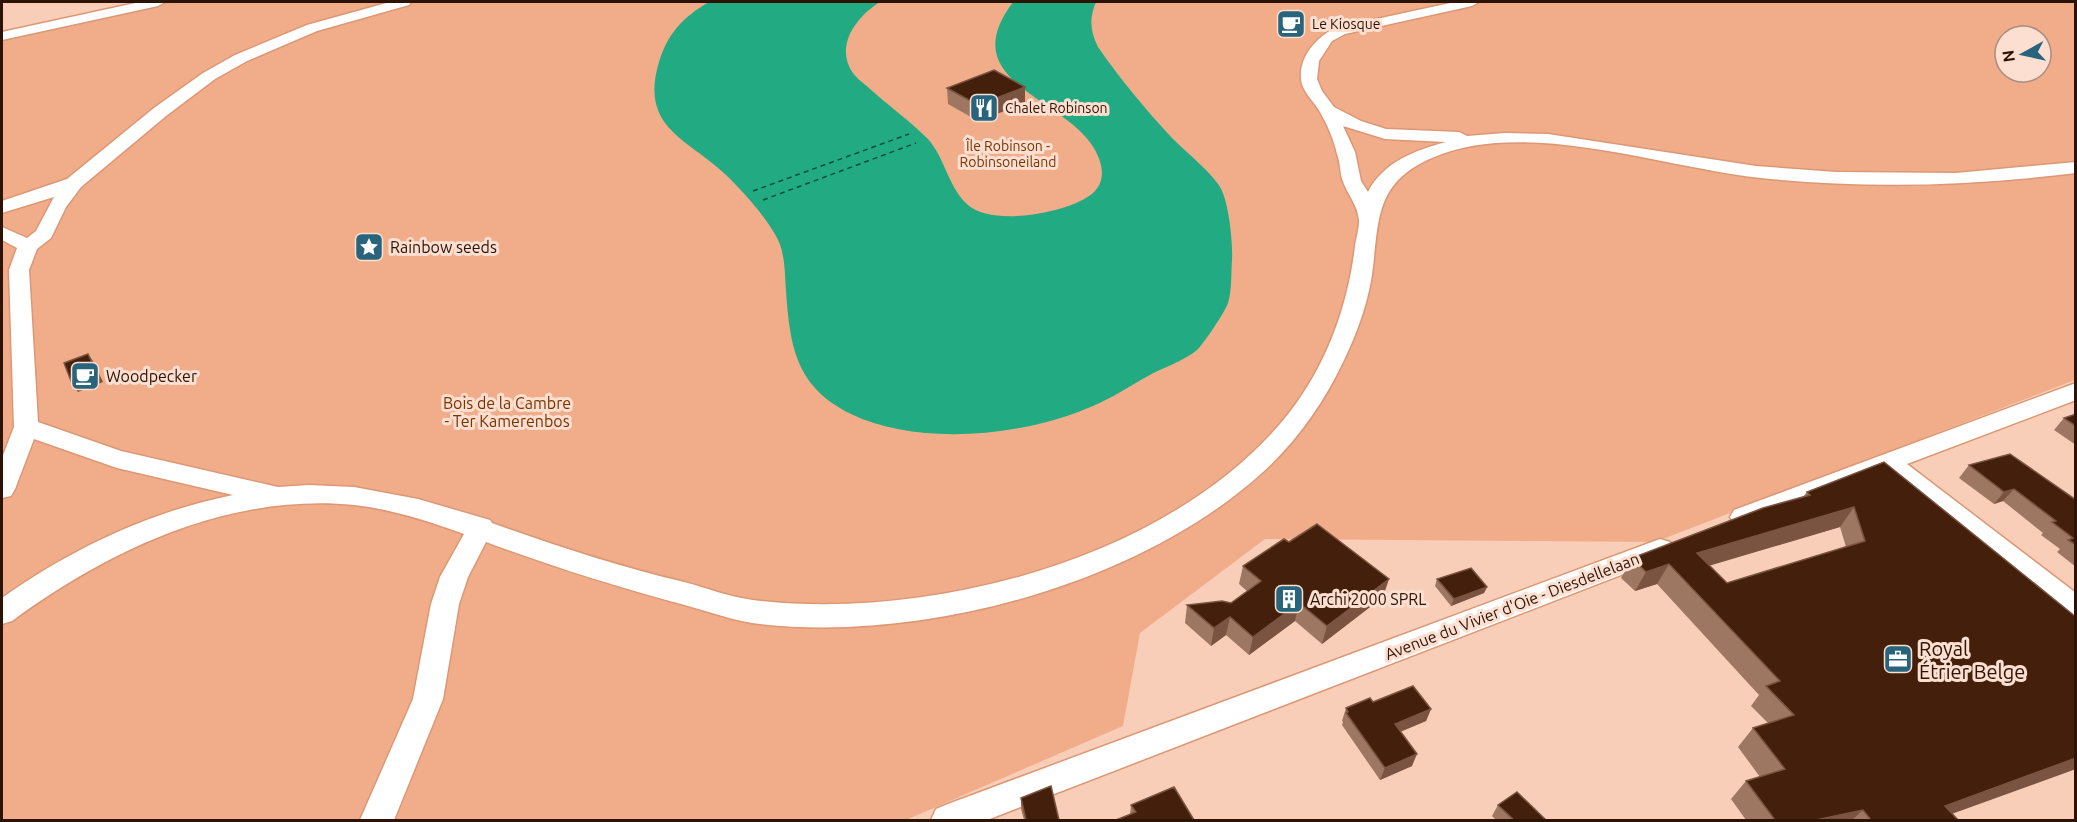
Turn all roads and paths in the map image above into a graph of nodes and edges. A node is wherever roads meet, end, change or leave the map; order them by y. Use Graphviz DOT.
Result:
graph roads {
  1 [pos="158,2"];
  2 [pos="404,2"];
  3 [pos="1472,2"];
  4 [pos="2,36"];
  5 [pos="1328,111"];
  6 [pos="1385,134"];
  7 [pos="1481,139"];
  8 [pos="1341,141"];
  9 [pos="2076,167"];
  10 [pos="74,183"];
  11 [pos="2,207"];
  12 [pos="1367,217"];
  13 [pos="2,233"];
  14 [pos="28,246"];
  15 [pos="2076,391"];
  16 [pos="26,427"];
  17 [pos="1887,462"];
  18 [pos="2,489"];
  19 [pos="279,497"];
  20 [pos="1722,525"];
  21 [pos="481,527"];
  22 [pos="1689,538"];
  23 [pos="2076,609"];
  24 [pos="2,613"];
  25 [pos="377,820"];
  26 [pos="948,820"];
  1 -- 4 [label="street"];
  2 -- 10 [label="street"];
  3 -- 5 [label="street"];
  5 -- 6 [label="street"];
  5 -- 8 [label="street"];
  6 -- 7 [label="street"];
  6 -- 8 [label="street"];
  7 -- 9 [label="street"];
  7 -- 12 [label="street"];
  8 -- 12 [label="street"];
  10 -- 11 [label="street"];
  10 -- 14 [label="street"];
  12 -- 21 [label="street"];
  13 -- 14 [label="street"];
  14 -- 16 [label="street"];
  15 -- 17 [label="street"];
  16 -- 18 [label="street"];
  16 -- 19 [label="street"];
  17 -- 20 [label="street"];
  17 -- 23 [label="street"];
  19 -- 21 [label="street"];
  19 -- 24 [label="street"];
  21 -- 25 [label="street"];
  22 -- 26 [label="street, Avenue du Vivier d'Oie - Diesdellelaan"];
}
